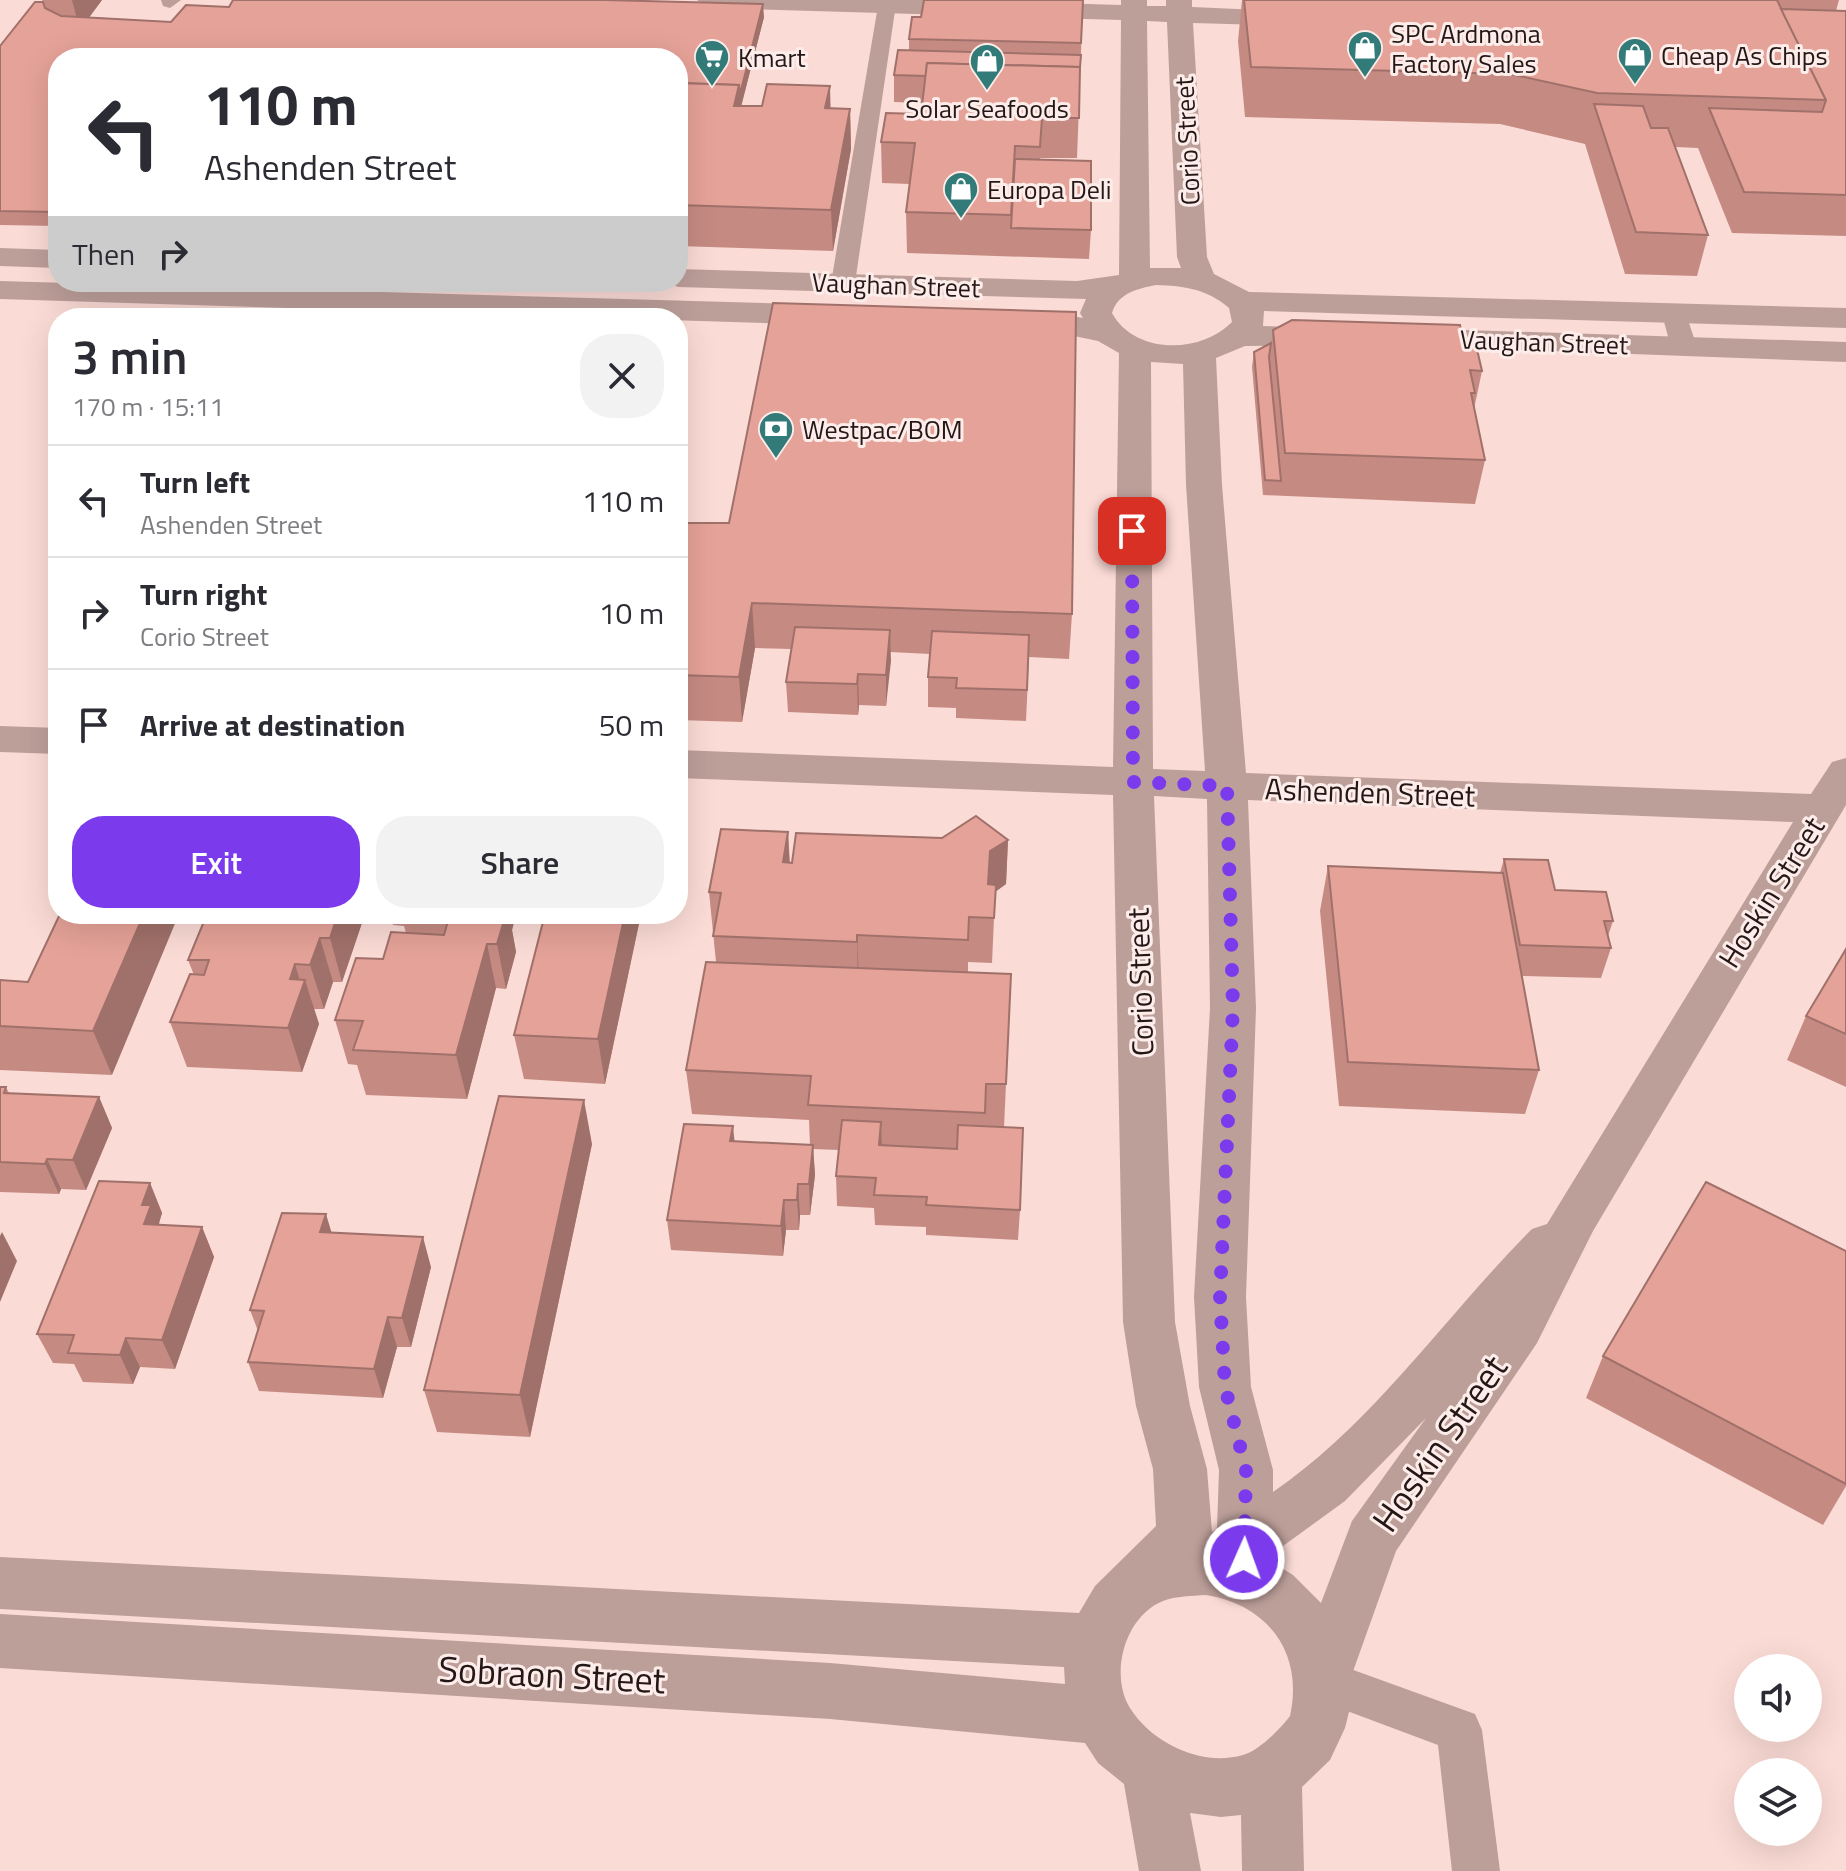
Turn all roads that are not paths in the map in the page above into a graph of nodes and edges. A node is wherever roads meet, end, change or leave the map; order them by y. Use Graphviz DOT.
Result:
graph roads {
  1 [pos="710,0"];
  2 [pos="886,4"];
  3 [pos="1134,6"];
  4 [pos="1179,7"];
  5 [pos="1324,19"];
  6 [pos="0,257"];
  7 [pos="48,259"];
  8 [pos="688,278"];
  9 [pos="1201,280"];
  10 [pos="843,283"];
  11 [pos="1125,283"];
  12 [pos="0,290"];
  13 [pos="48,291"];
  14 [pos="67,292"];
  15 [pos="1242,301"];
  16 [pos="600,308"];
  17 [pos="688,311"];
  18 [pos="1673,311"];
  19 [pos="866,316"];
  20 [pos="1846,318"];
  21 [pos="988,320"];
  22 [pos="1241,336"];
  23 [pos="1121,341"];
  24 [pos="1684,347"];
  25 [pos="1846,352"];
  26 [pos="1199,354"];
  27 [pos="0,739"];
  28 [pos="48,741"];
  29 [pos="688,764"];
  30 [pos="1133,782"];
  31 [pos="1227,786"];
  32 [pos="1834,790"];
  33 [pos="1574,1219"];
  34 [pos="1231,1562"];
  35 [pos="0,1583"];
  36 [pos="1129,1590"];
  37 [pos="0,1641"];
  38 [pos="1095,1641"];
  39 [pos="1323,1678"];
  40 [pos="1103,1716"];
  41 [pos="1151,1769"];
  42 [pos="1271,1776"];
  43 [pos="1170,1871"];
  44 [pos="1273,1871"];
  45 [pos="1476,1871"];
  1 -- 2 [label="street"];
  2 -- 3 [label="street"];
  2 -- 10 [label="lane"];
  3 -- 4 [label="street"];
  3 -- 11 [label="street, Corio Street"];
  4 -- 5 [label="street"];
  4 -- 9 [label="street, Corio Street"];
  6 -- 7 [label="street"];
  8 -- 10 [label="street, Vaughan Street"];
  9 -- 11 [label="street, Vaughan Street"];
  9 -- 15 [label="street"];
  10 -- 11 [label="street, Vaughan Street"];
  11 -- 23 [label="street, Corio Street"];
  12 -- 13 [label="street, Vaughan Street"];
  14 -- 16 [label="street, Vaughan Street"];
  15 -- 18 [label="street, Vaughan Street"];
  15 -- 22 [label="street"];
  17 -- 19 [label="street, Vaughan Street"];
  18 -- 20 [label="street, Vaughan Street"];
  18 -- 24 [label="lane"];
  21 -- 23 [label="street, Vaughan Street"];
  22 -- 24 [label="street, Vaughan Street"];
  22 -- 26 [label="street"];
  23 -- 26 [label="street, Vaughan Street"];
  23 -- 30 [label="street, Corio Street"];
  24 -- 25 [label="street, Vaughan Street"];
  26 -- 31 [label="street"];
  27 -- 28 [label="street"];
  29 -- 30 [label="street, Ashenden Street"];
  30 -- 31 [label="street, Ashenden Street"];
  30 -- 36 [label="street, Corio Street"];
  31 -- 32 [label="street, Ashenden Street"];
  31 -- 34 [label="street"];
  32 -- 33 [label="street, Hoskin Street"];
  33 -- 34 [label="street, Hoskin Street"];
  33 -- 39 [label="street, Hoskin Street"];
  34 -- 36 [label="street"];
  34 -- 39 [label="street"];
  35 -- 38 [label="street, Sobraon Street"];
  36 -- 38 [label="street"];
  37 -- 40 [label="street, Sobraon Street"];
  38 -- 40 [label="street"];
  39 -- 42 [label="street"];
  39 -- 45 [label="lane"];
  40 -- 41 [label="street"];
  41 -- 42 [label="street"];
  41 -- 43 [label="street"];
  42 -- 44 [label="street"];
}
